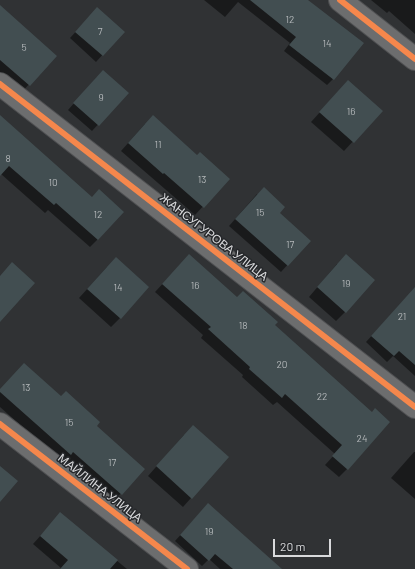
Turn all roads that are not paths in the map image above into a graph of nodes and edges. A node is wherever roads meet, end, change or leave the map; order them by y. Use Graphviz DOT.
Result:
graph roads {
  1 [pos="340,0"];
  2 [pos="415,59"];
  3 [pos="0,84"];
  4 [pos="415,407"];
  5 [pos="0,424"];
  6 [pos="187,569"];
  1 -- 2 [label="street"];
  3 -- 4 [label="street, ЖАНСУГУРОВА УЛИЦА"];
  5 -- 6 [label="street, МАЙЛИНА УЛИЦА"];
}
